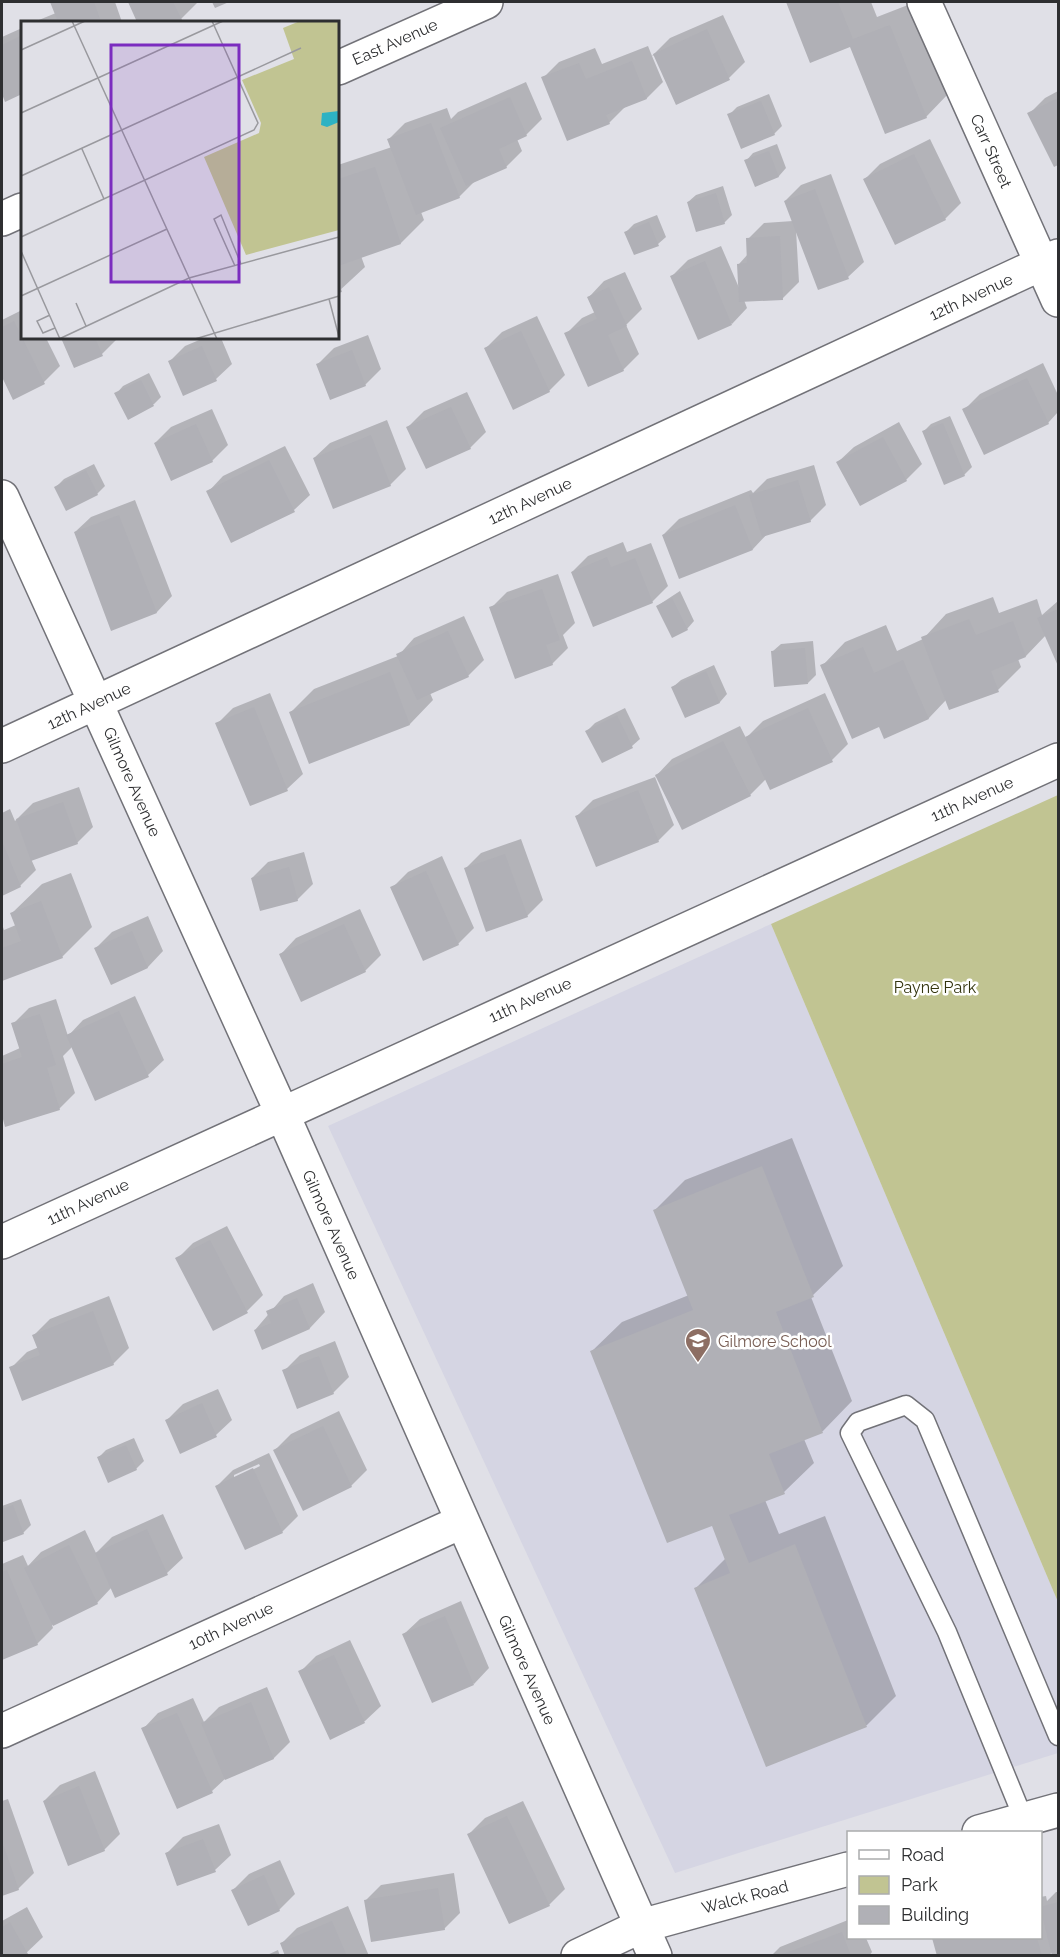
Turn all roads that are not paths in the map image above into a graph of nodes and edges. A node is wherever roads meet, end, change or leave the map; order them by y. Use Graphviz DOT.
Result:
graph roads {
  1 [pos="486,2"];
  2 [pos="924,2"];
  3 [pos="339,68"];
  4 [pos="21,210"];
  5 [pos="2,219"];
  6 [pos="1051,260"];
  7 [pos="1059,300"];
  8 [pos="2,497"];
  9 [pos="96,703"];
  10 [pos="2,746"];
  11 [pos="1059,760"];
  12 [pos="282,1113"];
  13 [pos="2,1242"];
  14 [pos="461,1522"];
  15 [pos="2,1731"];
  16 [pos="1059,1736"];
  17 [pos="1059,1810"];
  18 [pos="1024,1820"];
  19 [pos="986,1831"];
  20 [pos="847,1870"];
  21 [pos="641,1926"];
  22 [pos="578,1956"];
  23 [pos="655,1956"];
  1 -- 3 [label="street, East Avenue"];
  2 -- 6 [label="street, Carr Street"];
  4 -- 5 [label="street"];
  6 -- 7 [label="street, Carr Street"];
  6 -- 9 [label="street, 12th Avenue"];
  8 -- 9 [label="street, Gilmore Avenue"];
  9 -- 10 [label="street, 12th Avenue"];
  9 -- 12 [label="street, Gilmore Avenue"];
  11 -- 12 [label="street, 11th Avenue"];
  12 -- 13 [label="street, 11th Avenue"];
  12 -- 14 [label="street, Gilmore Avenue"];
  14 -- 15 [label="street, 10th Avenue"];
  14 -- 21 [label="street, Gilmore Avenue"];
  16 -- 18 [label="lane"];
  17 -- 18 [label="street"];
  18 -- 19 [label="street"];
  20 -- 21 [label="street, Walck Road"];
  21 -- 22 [label="street, Walck Road"];
  21 -- 23 [label="street, Gilmore Avenue"];
}
